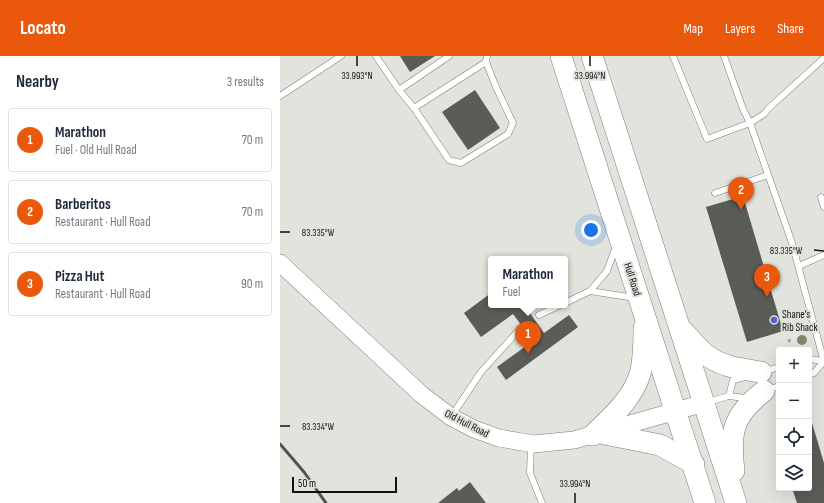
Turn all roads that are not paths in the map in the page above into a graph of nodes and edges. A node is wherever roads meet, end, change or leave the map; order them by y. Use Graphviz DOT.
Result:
graph roads {
  1 [pos="341,56"];
  2 [pos="376,56"];
  3 [pos="449,56"];
  4 [pos="561,56"];
  5 [pos="592,56"];
  6 [pos="610,56"];
  7 [pos="673,56"];
  8 [pos="724,56"];
  9 [pos="824,58"];
  10 [pos="486,59"];
  11 [pos="399,90"];
  12 [pos="604,92"];
  13 [pos="280,96"];
  14 [pos="414,108"];
  15 [pos="750,123"];
  16 [pos="768,175"];
  17 [pos="715,193"];
  18 [pos="821,197"];
  19 [pos="824,207"];
  20 [pos="620,237"];
  21 [pos="824,255"];
  22 [pos="280,263"];
  23 [pos="799,266"];
  24 [pos="590,291"];
  25 [pos="639,298"];
  26 [pos="568,302"];
  27 [pos="554,308"];
  28 [pos="539,315"];
  29 [pos="645,318"];
  30 [pos="680,328"];
  31 [pos="519,330"];
  32 [pos="812,359"];
  33 [pos="824,361"];
  34 [pos="812,374"];
  35 [pos="771,379"];
  36 [pos="729,396"];
  37 [pos="704,403"];
  38 [pos="676,410"];
  39 [pos="451,417"];
  40 [pos="596,434"];
  41 [pos="531,444"];
  42 [pos="694,464"];
  43 [pos="542,503"];
  44 [pos="705,503"];
  45 [pos="737,503"];
  1 -- 13 [label="lane"];
  2 -- 11 [label="lane"];
  3 -- 11 [label="lane"];
  4 -- 20 [label="highway, Hull Road"];
  5 -- 12 [label="highway"];
  6 -- 12 [label="highway"];
  7 -- 15 [label="lane"];
  8 -- 15 [label="lane"];
  9 -- 15 [label="lane"];
  10 -- 14 [label="lane"];
  10 -- 14 [label="lane"];
  11 -- 14 [label="lane"];
  12 -- 30 [label="highway"];
  15 -- 16 [label="lane"];
  16 -- 17 [label="lane"];
  16 -- 23 [label="lane"];
  18 -- 19 [label="lane"];
  20 -- 24 [label="lane"];
  20 -- 25 [label="highway, Hull Road"];
  21 -- 23 [label="lane"];
  22 -- 39 [label="main road, Old Hull Road"];
  23 -- 33 [label="lane"];
  24 -- 25 [label="lane"];
  24 -- 26 [label="lane"];
  25 -- 29 [label="highway, Hull Road"];
  27 -- 28 [label="lane"];
  29 -- 38 [label="highway, Hull Road"];
  29 -- 40 [label="highway"];
  30 -- 35 [label="highway"];
  30 -- 37 [label="highway"];
  31 -- 39 [label="lane"];
  32 -- 33 [label="lane"];
  33 -- 34 [label="lane"];
  35 -- 36 [label="lane"];
  35 -- 36 [label="lane"];
  35 -- 45 [label="highway"];
  36 -- 37 [label="lane"];
  37 -- 38 [label="main road, Old Hull Road"];
  37 -- 45 [label="highway"];
  38 -- 40 [label="main road, Old Hull Road"];
  38 -- 42 [label="highway, Hull Road"];
  39 -- 41 [label="main road, Old Hull Road"];
  40 -- 41 [label="main road, Old Hull Road"];
  40 -- 42 [label="highway"];
  41 -- 43 [label="lane"];
  42 -- 44 [label="highway, Hull Road"];
}
